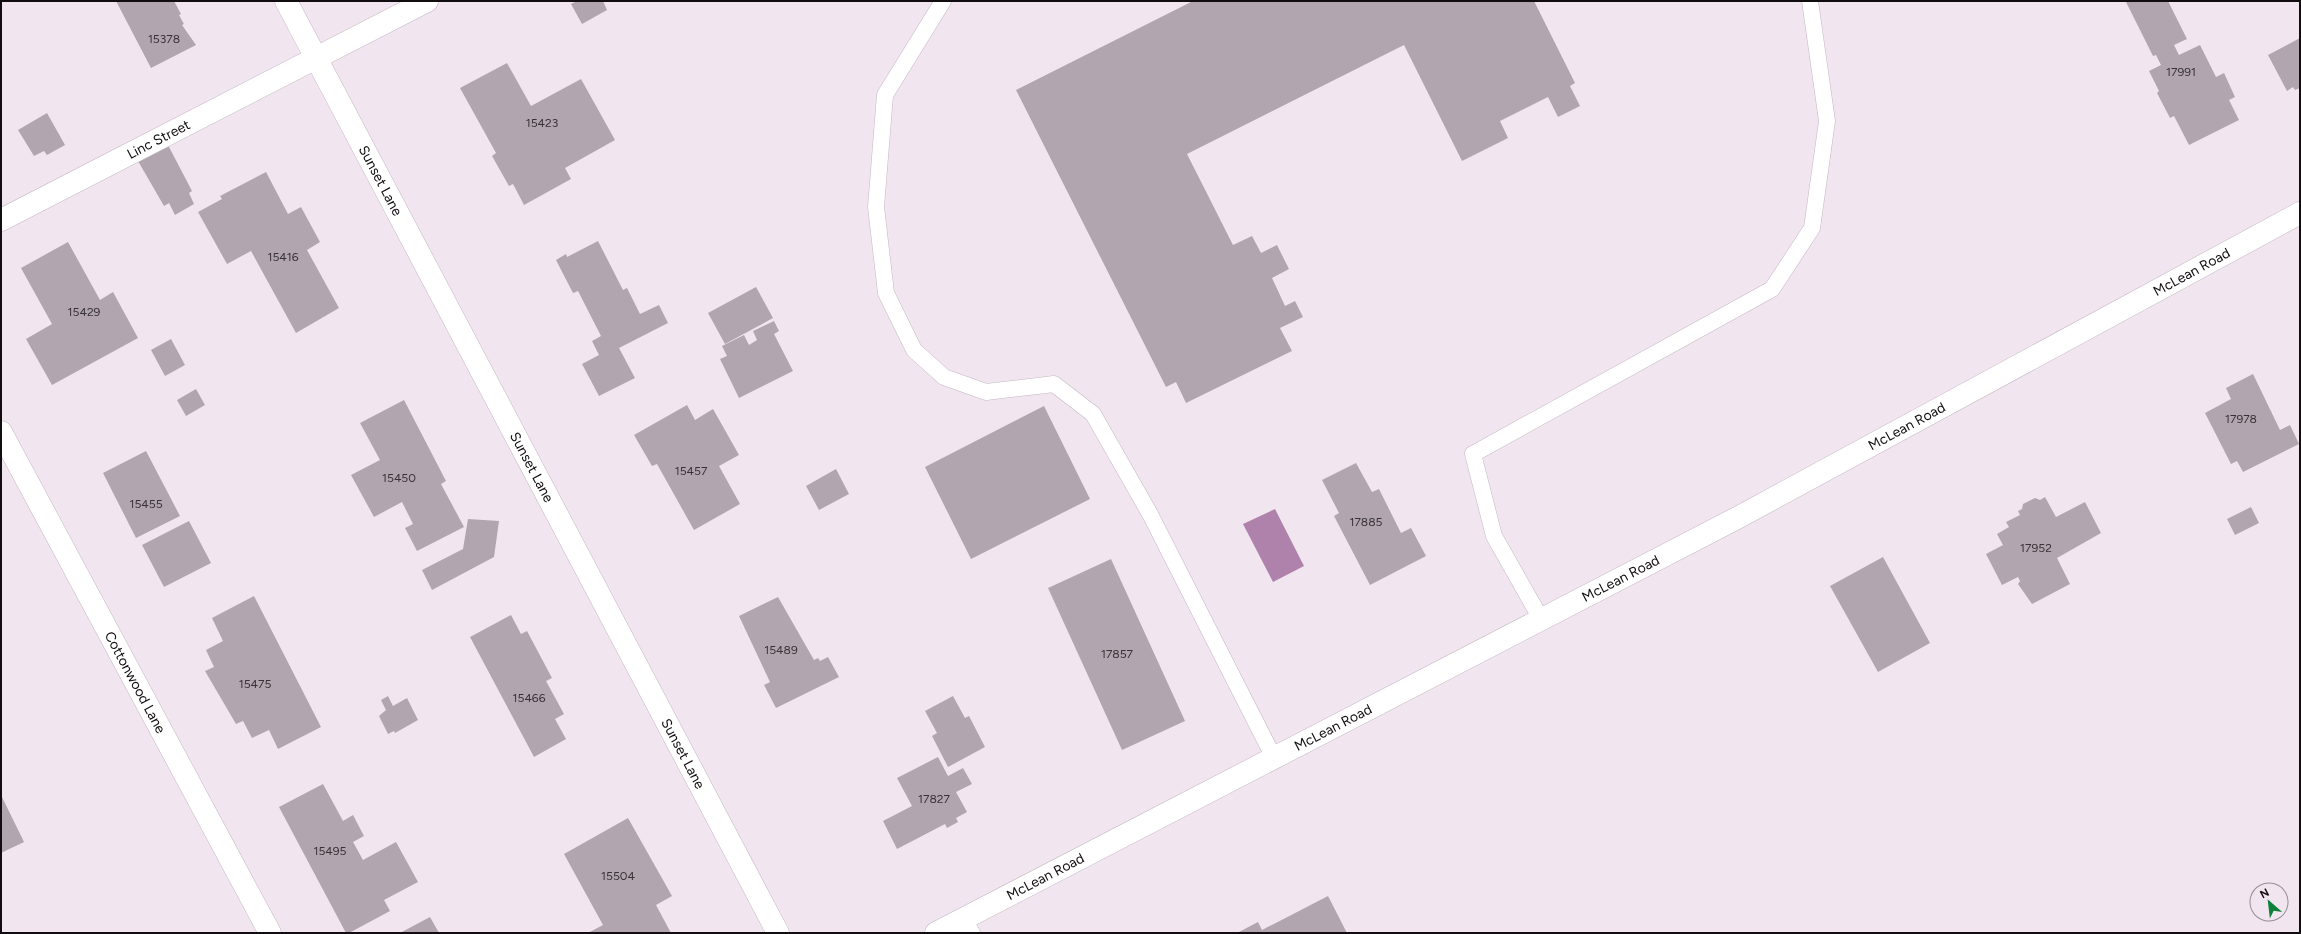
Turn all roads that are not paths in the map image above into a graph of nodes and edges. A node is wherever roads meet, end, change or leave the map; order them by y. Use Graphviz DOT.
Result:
graph roads {
  1 [pos="286,1"];
  2 [pos="427,1"];
  3 [pos="943,1"];
  4 [pos="1810,1"];
  5 [pos="315,58"];
  6 [pos="2300,213"];
  7 [pos="1,220"];
  8 [pos="1,432"];
  9 [pos="1541,619"];
  10 [pos="1274,758"];
  11 [pos="968,926"];
  12 [pos="270,933"];
  13 [pos="778,933"];
  14 [pos="936,933"];
  1 -- 5 [label="street, Sunset Lane"];
  2 -- 5 [label="street, Linc Street"];
  3 -- 10 [label="lane"];
  4 -- 9 [label="lane"];
  5 -- 7 [label="street, Linc Street"];
  5 -- 13 [label="street, Sunset Lane"];
  6 -- 9 [label="street, McLean Road"];
  8 -- 12 [label="street, Cottonwood Lane"];
  9 -- 10 [label="street, McLean Road"];
  10 -- 11 [label="street, McLean Road"];
  11 -- 14 [label="street, McLean Road"];
}
